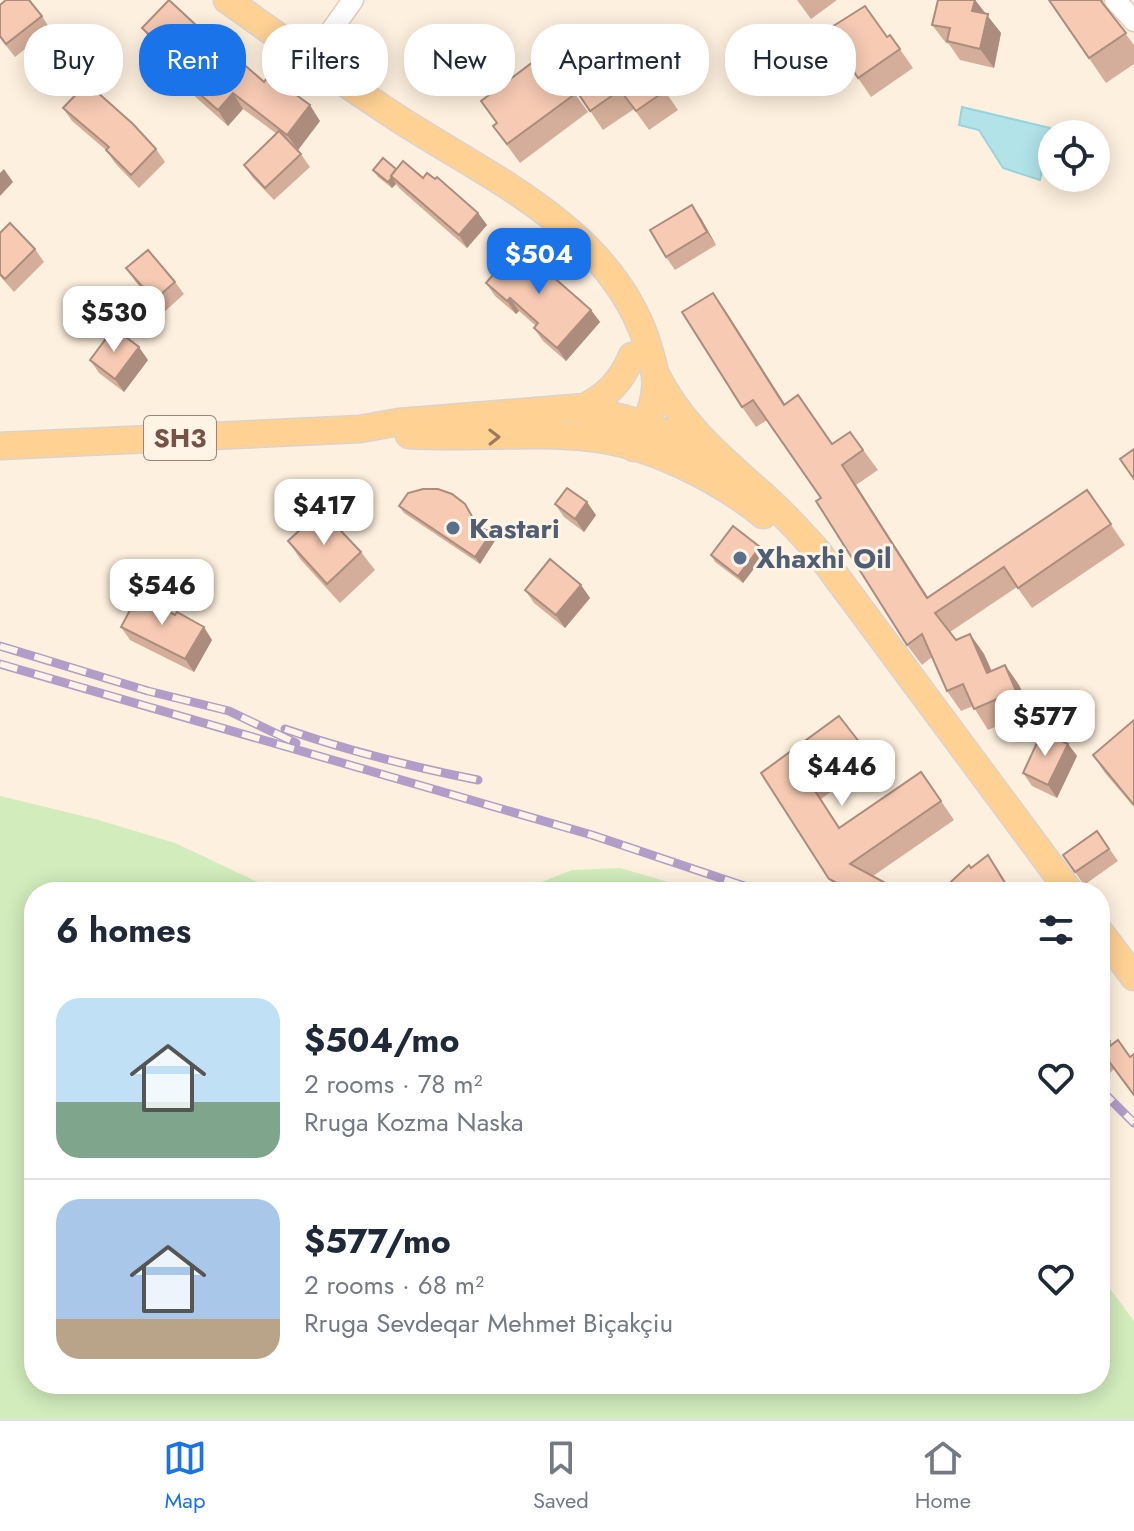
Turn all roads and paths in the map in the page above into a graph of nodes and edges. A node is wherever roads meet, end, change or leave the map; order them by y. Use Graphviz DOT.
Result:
graph roads {
  1 [pos="227,0"];
  2 [pos="353,0"];
  3 [pos="1115,0"];
  4 [pos="1134,21"];
  5 [pos="336,24"];
  6 [pos="262,25"];
  7 [pos="367,96"];
  8 [pos="618,288"];
  9 [pos="632,356"];
  10 [pos="655,373"];
  11 [pos="564,409"];
  12 [pos="634,420"];
  13 [pos="360,429"];
  14 [pos="625,444"];
  15 [pos="0,446"];
  16 [pos="740,477"];
  17 [pos="852,600"];
  18 [pos="1063,882"];
  19 [pos="1110,945"];
  20 [pos="1134,977"];
  1 -- 6 [label="main road"];
  2 -- 5 [label="street"];
  3 -- 4 [label="street"];
  7 -- 8 [label="main road"];
  8 -- 9 [label="main road"];
  8 -- 10 [label="main road"];
  9 -- 11 [label="main road"];
  9 -- 12 [label="main road"];
  10 -- 12 [label="main road"];
  10 -- 16 [label="main road"];
  11 -- 12 [label="main road, SH3"];
  11 -- 13 [label="main road, SH3"];
  12 -- 14 [label="main road"];
  12 -- 16 [label="main road, SH3"];
  13 -- 14 [label="main road, SH3, one-way"];
  13 -- 15 [label="main road, SH3"];
  14 -- 17 [label="main road, SH3"];
  16 -- 17 [label="main road, SH3"];
  17 -- 18 [label="main road, SH3"];
  19 -- 20 [label="main road"];
}
